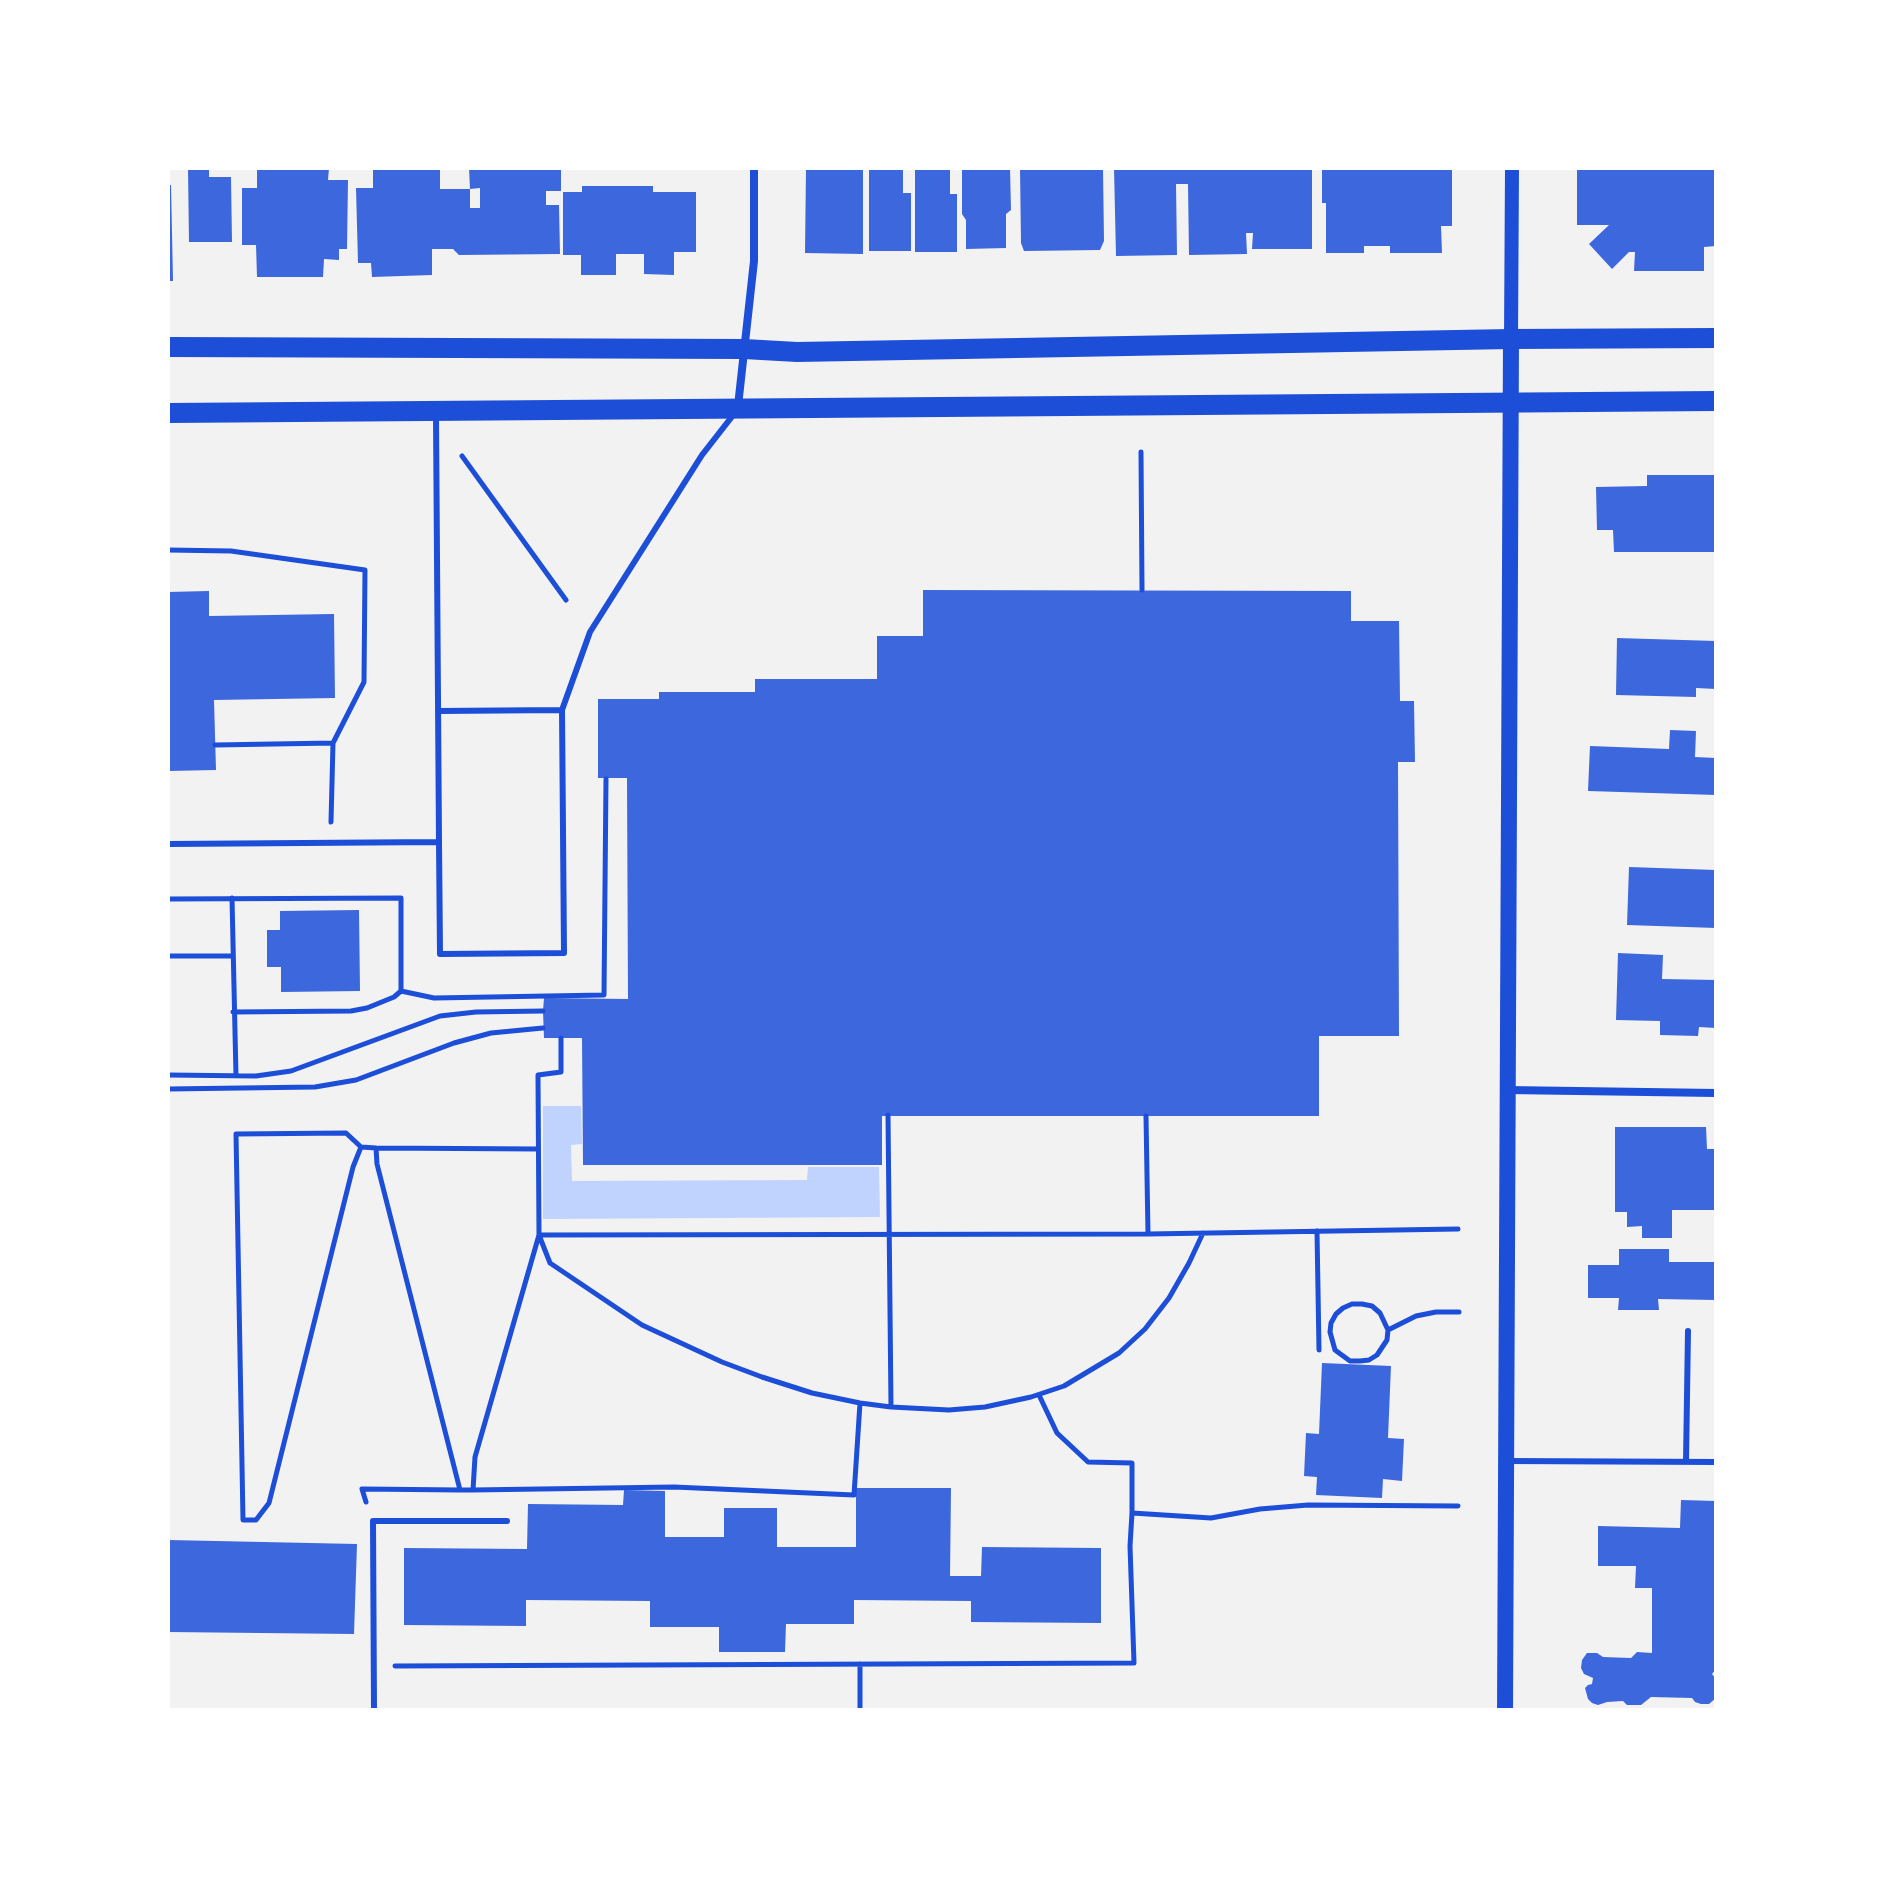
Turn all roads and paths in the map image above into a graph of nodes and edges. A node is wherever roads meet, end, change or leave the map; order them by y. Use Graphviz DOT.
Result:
graph roads {
  1 [pos="754,168"];
  2 [pos="1512,168"];
  3 [pos="1716,338"];
  4 [pos="1511,339"];
  5 [pos="168,347"];
  6 [pos="744,349"];
  7 [pos="1716,401"];
  8 [pos="1511,403"];
  9 [pos="738,409"];
  10 [pos="436,411"];
  11 [pos="168,413"];
  12 [pos="1141,452"];
  13 [pos="462,456"];
  14 [pos="168,550"];
  15 [pos="1142,590"];
  16 [pos="566,600"];
  17 [pos="562,710"];
  18 [pos="438,711"];
  19 [pos="333,743"];
  20 [pos="215,745"];
  21 [pos="439,842"];
  22 [pos="331,843"];
  23 [pos="168,844"];
  24 [pos="232,898"];
  25 [pos="168,899"];
  26 [pos="168,956"];
  27 [pos="233,956"];
  28 [pos="543,1011"];
  29 [pos="233,1012"];
  30 [pos="543,1028"];
  31 [pos="561,1038"];
  32 [pos="168,1075"];
  33 [pos="236,1076"];
  34 [pos="168,1089"];
  35 [pos="1507,1090"];
  36 [pos="1716,1093"];
  37 [pos="888,1115"];
  38 [pos="1146,1116"];
  39 [pos="361,1147"];
  40 [pos="376,1148"];
  41 [pos="538,1149"];
  42 [pos="1458,1229"];
  43 [pos="1317,1231"];
  44 [pos="1203,1233"];
  45 [pos="889,1234"];
  46 [pos="1148,1234"];
  47 [pos="539,1235"];
  48 [pos="1459,1312"];
  49 [pos="1388,1330"];
  50 [pos="1688,1331"];
  51 [pos="1318,1332"];
  52 [pos="1330,1332"];
  53 [pos="1319,1350"];
  54 [pos="1039,1395"];
  55 [pos="860,1403"];
  56 [pos="891,1407"];
  57 [pos="1505,1461"];
  58 [pos="1686,1462"];
  59 [pos="1716,1462"];
  60 [pos="362,1489"];
  61 [pos="460,1490"];
  62 [pos="473,1490"];
  63 [pos="1458,1506"];
  64 [pos="1132,1513"];
  65 [pos="507,1521"];
  66 [pos="860,1664"];
  67 [pos="374,1666"];
  68 [pos="374,1710"];
  69 [pos="860,1710"];
  70 [pos="1505,1710"];
  1 -- 6 [label="street"];
  2 -- 4 [label="street"];
  3 -- 4 [label="main road"];
  4 -- 6 [label="main road"];
  4 -- 8 [label="main road"];
  5 -- 6 [label="main road"];
  6 -- 9 [label="street"];
  7 -- 8 [label="main road"];
  8 -- 9 [label="main road"];
  8 -- 35 [label="main road"];
  9 -- 10 [label="main road"];
  9 -- 17 [label="lane"];
  10 -- 11 [label="main road"];
  10 -- 18 [label="lane"];
  12 -- 15 [label="path"];
  13 -- 16 [label="path"];
  14 -- 19 [label="path"];
  17 -- 18 [label="lane"];
  17 -- 21 [label="lane"];
  18 -- 21 [label="lane"];
  19 -- 20 [label="path"];
  19 -- 22 [label="path"];
  21 -- 22 [label="lane"];
  22 -- 23 [label="lane"];
  24 -- 25 [label="path"];
  24 -- 27 [label="path"];
  24 -- 29 [label="path"];
  26 -- 27 [label="path"];
  27 -- 29 [label="path"];
  28 -- 33 [label="path"];
  29 -- 33 [label="path"];
  30 -- 34 [label="path"];
  31 -- 41 [label="path"];
  32 -- 33 [label="path"];
  35 -- 36 [label="street"];
  35 -- 57 [label="main road"];
  37 -- 45 [label="path"];
  38 -- 46 [label="path"];
  39 -- 39 [label="path"];
  39 -- 40 [label="path"];
  40 -- 41 [label="path"];
  40 -- 61 [label="path"];
  41 -- 47 [label="path"];
  42 -- 43 [label="path"];
  43 -- 44 [label="path"];
  43 -- 51 [label="path"];
  44 -- 46 [label="path"];
  44 -- 54 [label="path"];
  45 -- 46 [label="path"];
  45 -- 47 [label="path"];
  45 -- 56 [label="path"];
  47 -- 55 [label="path"];
  47 -- 62 [label="path"];
  48 -- 49 [label="path"];
  49 -- 52 [label="path"];
  49 -- 52 [label="path"];
  50 -- 58 [label="lane"];
  51 -- 52 [label="path"];
  51 -- 53 [label="path"];
  54 -- 56 [label="path"];
  54 -- 64 [label="path"];
  55 -- 56 [label="path"];
  55 -- 62 [label="path"];
  57 -- 58 [label="lane"];
  57 -- 70 [label="main road"];
  58 -- 59 [label="lane"];
  60 -- 61 [label="path"];
  61 -- 62 [label="path"];
  63 -- 64 [label="path"];
  64 -- 66 [label="path"];
  65 -- 67 [label="lane"];
  66 -- 67 [label="path"];
  66 -- 69 [label="path"];
  67 -- 68 [label="lane"];
}
